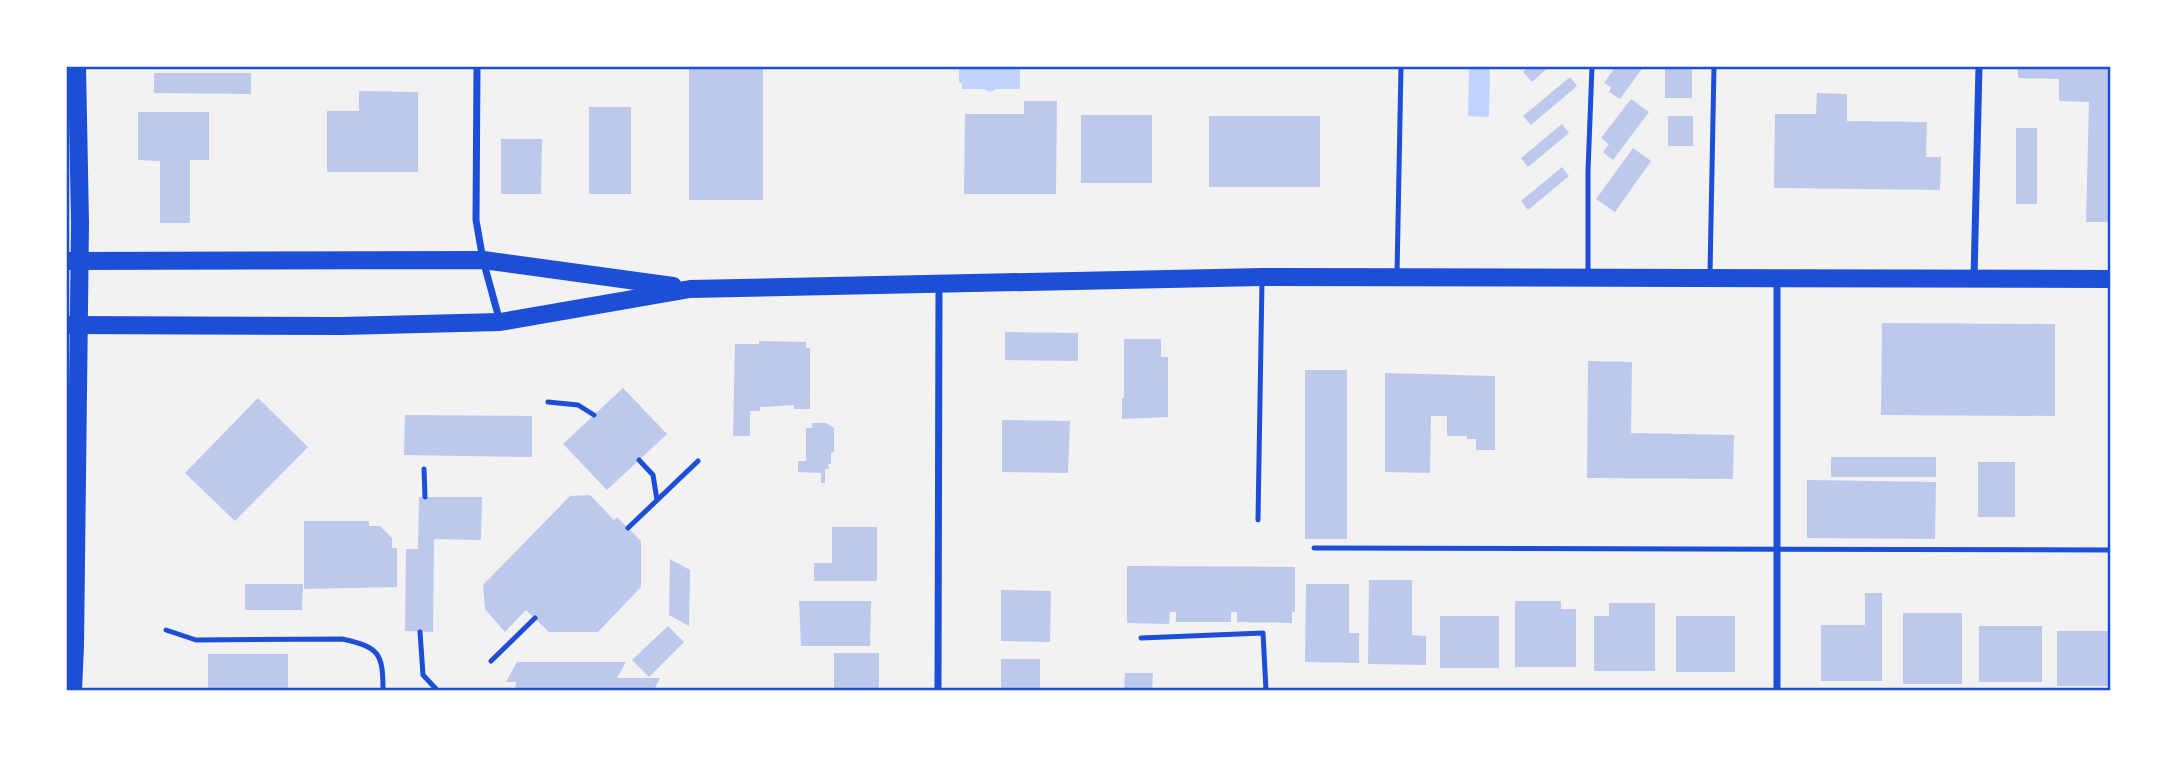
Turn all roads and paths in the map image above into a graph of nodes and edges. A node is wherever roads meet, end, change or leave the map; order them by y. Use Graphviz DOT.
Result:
graph roads {
  1 [pos="77,66"];
  2 [pos="477,66"];
  3 [pos="1401,66"];
  4 [pos="1592,66"];
  5 [pos="1714,66"];
  6 [pos="1979,66"];
  7 [pos="483,260"];
  8 [pos="73,261"];
  9 [pos="1262,277"];
  10 [pos="1397,278"];
  11 [pos="1588,278"];
  12 [pos="1710,278"];
  13 [pos="1777,279"];
  14 [pos="1974,279"];
  15 [pos="2110,279"];
  16 [pos="939,283"];
  17 [pos="690,289"];
  18 [pos="500,322"];
  19 [pos="73,325"];
  20 [pos="548,402"];
  21 [pos="594,415"];
  22 [pos="639,460"];
  23 [pos="698,461"];
  24 [pos="424,470"];
  25 [pos="425,497"];
  26 [pos="657,500"];
  27 [pos="1258,520"];
  28 [pos="628,528"];
  29 [pos="1778,547"];
  30 [pos="1314,548"];
  31 [pos="2110,550"];
  32 [pos="535,618"];
  33 [pos="166,630"];
  34 [pos="420,632"];
  35 [pos="1141,638"];
  36 [pos="491,661"];
  37 [pos="73,691"];
  38 [pos="383,691"];
  39 [pos="437,691"];
  40 [pos="938,691"];
  41 [pos="1266,691"];
  42 [pos="1777,691"];
  1 -- 8 [label="main road"];
  2 -- 7 [label="street"];
  3 -- 10 [label="lane"];
  4 -- 11 [label="lane"];
  5 -- 12 [label="lane"];
  6 -- 14 [label="street"];
  7 -- 8 [label="main road"];
  7 -- 17 [label="main road"];
  7 -- 18 [label="street"];
  8 -- 19 [label="main road"];
  9 -- 10 [label="main road"];
  9 -- 16 [label="main road"];
  9 -- 27 [label="lane"];
  10 -- 11 [label="main road"];
  11 -- 12 [label="main road"];
  12 -- 13 [label="main road"];
  13 -- 14 [label="main road"];
  13 -- 29 [label="street"];
  14 -- 15 [label="main road"];
  16 -- 17 [label="main road"];
  16 -- 40 [label="street"];
  17 -- 18 [label="main road"];
  18 -- 19 [label="main road"];
  19 -- 37 [label="main road"];
  20 -- 21 [label="lane"];
  22 -- 26 [label="lane"];
  23 -- 26 [label="lane"];
  24 -- 25 [label="lane"];
  26 -- 28 [label="lane"];
  29 -- 30 [label="lane"];
  29 -- 31 [label="lane"];
  29 -- 42 [label="street"];
  32 -- 36 [label="lane"];
  33 -- 38 [label="lane"];
  34 -- 39 [label="lane"];
  35 -- 41 [label="lane"];
}
